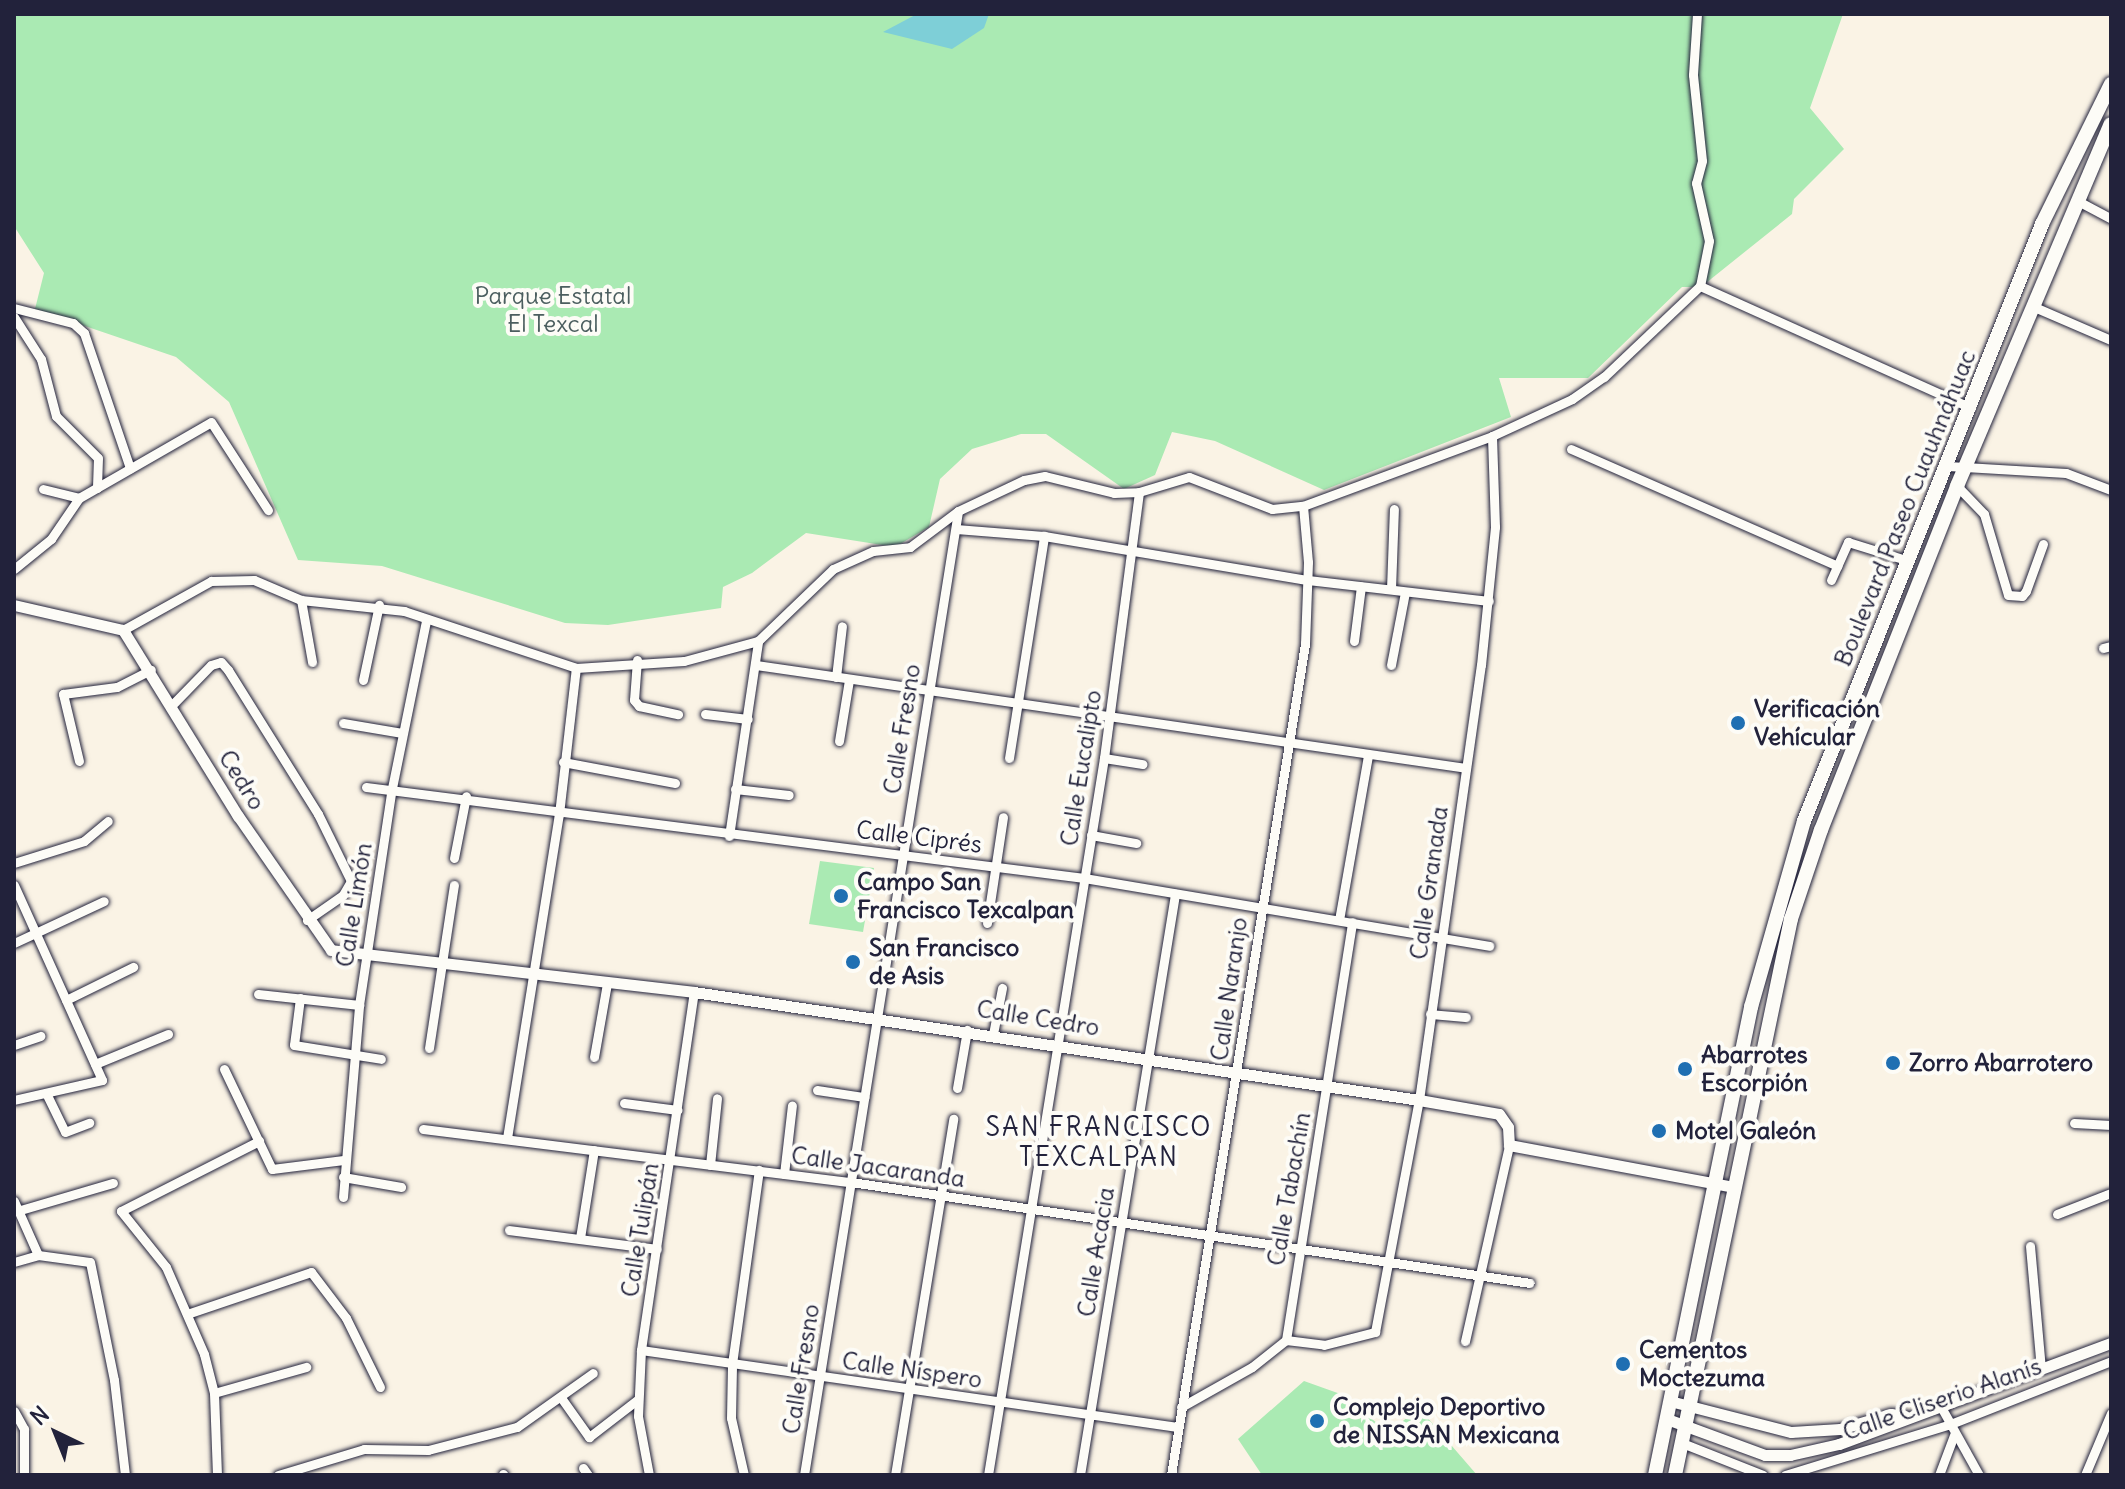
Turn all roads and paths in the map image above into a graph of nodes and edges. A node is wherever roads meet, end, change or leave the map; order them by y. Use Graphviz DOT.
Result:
graph roads {
  1 [pos="1697,14"];
  2 [pos="2111,84"];
  3 [pos="2111,124"];
  4 [pos="2076,200"];
  5 [pos="2111,219"];
  6 [pos="1700,286"];
  7 [pos="2032,306"];
  8 [pos="14,308"];
  9 [pos="14,317"];
  10 [pos="2111,340"];
  11 [pos="1971,408"];
  12 [pos="1492,436"];
  13 [pos="1571,449"];
  14 [pos="1948,466"];
  15 [pos="130,468"];
  16 [pos="1965,469"];
  17 [pos="1957,486"];
  18 [pos="97,488"];
  19 [pos="43,489"];
  20 [pos="2111,490"];
  21 [pos="1139,492"];
  22 [pos="79,498"];
  23 [pos="1303,506"];
  24 [pos="1394,509"];
  25 [pos="268,510"];
  26 [pos="958,511"];
  27 [pos="956,529"];
  28 [pos="1044,536"];
  29 [pos="2043,544"];
  30 [pos="1131,552"];
  31 [pos="1909,561"];
  32 [pos="1837,566"];
  33 [pos="14,569"];
  34 [pos="1308,580"];
  35 [pos="1831,580"];
  36 [pos="1361,586"];
  37 [pos="1391,589"];
  38 [pos="1405,592"];
  39 [pos="301,600"];
  40 [pos="1489,601"];
  41 [pos="14,605"];
  42 [pos="379,605"];
  43 [pos="426,621"];
  44 [pos="842,626"];
  45 [pos="123,630"];
  46 [pos="758,641"];
  47 [pos="1354,641"];
  48 [pos="637,660"];
  49 [pos="312,662"];
  50 [pos="756,665"];
  51 [pos="1391,665"];
  52 [pos="576,668"];
  53 [pos="151,670"];
  54 [pos="836,677"];
  55 [pos="363,680"];
  56 [pos="849,680"];
  57 [pos="928,691"];
  58 [pos="1019,703"];
  59 [pos="171,706"];
  60 [pos="678,714"];
  61 [pos="705,714"];
  62 [pos="1110,716"];
  63 [pos="748,719"];
  64 [pos="343,723"];
  65 [pos="402,733"];
  66 [pos="1290,740"];
  67 [pos="839,741"];
  68 [pos="1368,755"];
  69 [pos="1009,758"];
  70 [pos="1104,758"];
  71 [pos="79,761"];
  72 [pos="563,762"];
  73 [pos="1143,764"];
  74 [pos="1466,768"];
  75 [pos="675,783"];
  76 [pos="366,787"];
  77 [pos="392,788"];
  78 [pos="735,789"];
  79 [pos="789,795"];
  80 [pos="466,796"];
  81 [pos="559,814"];
  82 [pos="1003,817"];
  83 [pos="108,821"];
  84 [pos="1091,835"];
  85 [pos="729,836"];
  86 [pos="1136,843"];
  87 [pos="904,854"];
  88 [pos="454,858"];
  89 [pos="14,863"];
  90 [pos="995,866"];
  91 [pos="1084,878"];
  92 [pos="14,885"];
  93 [pos="454,885"];
  94 [pos="1175,894"];
  95 [pos="104,901"];
  96 [pos="1261,907"];
  97 [pos="307,920"];
  98 [pos="1339,920"];
  99 [pos="1352,922"];
  100 [pos="987,923"];
  101 [pos="36,933"];
  102 [pos="1440,938"];
  103 [pos="14,943"];
  104 [pos="1489,946"];
  105 [pos="331,950"];
  106 [pos="366,956"];
  107 [pos="440,965"];
  108 [pos="133,967"];
  109 [pos="533,976"];
  110 [pos="607,983"];
  111 [pos="1002,988"];
  112 [pos="694,992"];
  113 [pos="258,994"];
  114 [pos="300,998"];
  115 [pos="66,1000"];
  116 [pos="359,1005"];
  117 [pos="1430,1014"];
  118 [pos="1466,1017"];
  119 [pos="877,1019"];
  120 [pos="967,1030"];
  121 [pos="168,1034"];
  122 [pos="993,1034"];
  123 [pos="40,1036"];
  124 [pos="1058,1042"];
  125 [pos="14,1045"];
  126 [pos="429,1048"];
  127 [pos="353,1054"];
  128 [pos="594,1057"];
  129 [pos="1148,1058"];
  130 [pos="381,1059"];
  131 [pos="95,1064"];
  132 [pos="224,1069"];
  133 [pos="1238,1072"];
  134 [pos="1327,1086"];
  135 [pos="957,1088"];
  136 [pos="817,1090"];
  137 [pos="46,1093"];
  138 [pos="864,1097"];
  139 [pos="717,1098"];
  140 [pos="14,1100"];
  141 [pos="1419,1100"];
  142 [pos="624,1103"];
  143 [pos="792,1105"];
  144 [pos="678,1110"];
  145 [pos="953,1119"];
  146 [pos="89,1123"];
  147 [pos="2074,1123"];
  148 [pos="2111,1125"];
  149 [pos="423,1129"];
  150 [pos="507,1138"];
  151 [pos="259,1141"];
  152 [pos="1509,1145"];
  153 [pos="594,1150"];
  154 [pos="343,1160"];
  155 [pos="672,1160"];
  156 [pos="710,1165"];
  157 [pos="759,1170"];
  158 [pos="784,1174"];
  159 [pos="343,1177"];
  160 [pos="851,1182"];
  161 [pos="113,1183"];
  162 [pos="1714,1183"];
  163 [pos="401,1187"];
  164 [pos="1733,1187"];
  165 [pos="2111,1193"];
  166 [pos="939,1195"];
  167 [pos="343,1197"];
  168 [pos="16,1206"];
  169 [pos="1031,1208"];
  170 [pos="2057,1214"];
  171 [pos="1121,1223"];
  172 [pos="509,1230"];
  173 [pos="1210,1236"];
  174 [pos="580,1238"];
  175 [pos="2030,1246"];
  176 [pos="1298,1248"];
  177 [pos="657,1249"];
  178 [pos="38,1255"];
  179 [pos="14,1262"];
  180 [pos="1390,1264"];
  181 [pos="1480,1276"];
  182 [pos="1530,1283"];
  183 [pos="187,1314"];
  184 [pos="1286,1340"];
  185 [pos="1465,1341"];
  186 [pos="2111,1343"];
  187 [pos="641,1350"];
  188 [pos="2111,1361"];
  189 [pos="732,1364"];
  190 [pos="306,1367"];
  191 [pos="2041,1369"];
  192 [pos="593,1373"];
  193 [pos="820,1377"];
  194 [pos="380,1387"];
  195 [pos="909,1390"];
  196 [pos="214,1393"];
  197 [pos="562,1399"];
  198 [pos="637,1400"];
  199 [pos="1670,1401"];
  200 [pos="1000,1403"];
  201 [pos="1692,1404"];
  202 [pos="1940,1405"];
  203 [pos="1181,1407"];
  204 [pos="14,1411"];
  205 [pos="2111,1413"];
  206 [pos="1905,1416"];
  207 [pos="1089,1417"];
  208 [pos="1667,1419"];
  209 [pos="1687,1425"];
  210 [pos="1948,1425"];
  211 [pos="1178,1427"];
  212 [pos="1774,1430"];
  213 [pos="1954,1435"];
  214 [pos="1682,1443"];
  215 [pos="1765,1455"];
  216 [pos="24,1475"];
  217 [pos="125,1475"];
  218 [pos="217,1475"];
  219 [pos="278,1475"];
  220 [pos="649,1475"];
  221 [pos="744,1475"];
  222 [pos="804,1475"];
  223 [pos="895,1475"];
  224 [pos="988,1475"];
  225 [pos="1080,1475"];
  226 [pos="1171,1475"];
  227 [pos="1655,1475"];
  228 [pos="1675,1475"];
  229 [pos="1763,1475"];
  230 [pos="1785,1475"];
  231 [pos="1939,1475"];
  232 [pos="1979,1475"];
  233 [pos="2085,1475"];
  1 -- 6 [label="street"];
  2 -- 11 [label="main road, Boulevard Paseo Cuauhnáhuac"];
  3 -- 4 [label="main road, Boulevard Paseo Cuauhnáhuac"];
  4 -- 5 [label="street"];
  4 -- 7 [label="main road, Boulevard Paseo Cuauhnáhuac"];
  6 -- 11 [label="street"];
  6 -- 12 [label="street"];
  7 -- 10 [label="street"];
  7 -- 16 [label="main road, Boulevard Paseo Cuauhnáhuac"];
  8 -- 15 [label="street"];
  9 -- 18 [label="street"];
  11 -- 14 [label="main road, Boulevard Paseo Cuauhnáhuac"];
  12 -- 23 [label="street"];
  12 -- 40 [label="street, Calle Granada"];
  13 -- 32 [label="street"];
  14 -- 16 [label="street"];
  14 -- 31 [label="main road, Boulevard Paseo Cuauhnáhuac"];
  15 -- 18 [label="street"];
  15 -- 25 [label="street"];
  16 -- 17 [label="main road, Boulevard Paseo Cuauhnáhuac"];
  16 -- 20 [label="street"];
  17 -- 29 [label="street"];
  17 -- 164 [label="main road, Boulevard Paseo Cuauhnáhuac"];
  18 -- 22 [label="street"];
  19 -- 22 [label="street"];
  21 -- 23 [label="street"];
  21 -- 26 [label="street"];
  21 -- 30 [label="street, Calle Eucalipto"];
  22 -- 33 [label="street"];
  23 -- 34 [label="street, Calle Naranjo"];
  24 -- 37 [label="street"];
  26 -- 27 [label="street, Calle Fresno"];
  26 -- 46 [label="street"];
  27 -- 28 [label="street"];
  27 -- 57 [label="street, Calle Fresno"];
  28 -- 30 [label="street"];
  28 -- 58 [label="street"];
  30 -- 34 [label="street"];
  30 -- 62 [label="street, Calle Eucalipto"];
  31 -- 32 [label="street"];
  31 -- 162 [label="main road, Boulevard Paseo Cuauhnáhuac"];
  32 -- 35 [label="street"];
  34 -- 36 [label="street"];
  34 -- 66 [label="street, Calle Naranjo"];
  36 -- 37 [label="street"];
  36 -- 47 [label="street"];
  37 -- 38 [label="street"];
  38 -- 40 [label="street"];
  38 -- 51 [label="street"];
  39 -- 42 [label="street"];
  39 -- 45 [label="street"];
  39 -- 49 [label="street"];
  40 -- 74 [label="street, Calle Granada"];
  41 -- 45 [label="street"];
  42 -- 43 [label="street"];
  42 -- 55 [label="street"];
  43 -- 52 [label="street"];
  43 -- 65 [label="street, Calle Limón"];
  44 -- 54 [label="street"];
  45 -- 53 [label="street, Cedro"];
  46 -- 48 [label="street"];
  46 -- 50 [label="street"];
  48 -- 52 [label="street"];
  48 -- 60 [label="street"];
  50 -- 54 [label="street"];
  50 -- 63 [label="street"];
  52 -- 72 [label="street"];
  53 -- 59 [label="street, Cedro"];
  53 -- 71 [label="street"];
  54 -- 56 [label="street"];
  56 -- 57 [label="street"];
  56 -- 67 [label="street"];
  57 -- 58 [label="street"];
  57 -- 87 [label="street, Calle Fresno"];
  58 -- 62 [label="street"];
  58 -- 69 [label="street"];
  59 -- 97 [label="street, Cedro"];
  59 -- 97 [label="street"];
  61 -- 63 [label="street"];
  62 -- 66 [label="street"];
  62 -- 70 [label="street, Calle Eucalipto"];
  63 -- 78 [label="street"];
  64 -- 65 [label="street"];
  65 -- 77 [label="street, Calle Limón"];
  66 -- 68 [label="street"];
  66 -- 96 [label="street, Calle Naranjo"];
  68 -- 74 [label="street"];
  68 -- 98 [label="street"];
  70 -- 73 [label="street"];
  70 -- 84 [label="street, Calle Eucalipto"];
  72 -- 75 [label="street"];
  72 -- 81 [label="street"];
  74 -- 102 [label="street, Calle Granada"];
  76 -- 77 [label="street, Calle Ciprés"];
  77 -- 80 [label="street, Calle Ciprés"];
  77 -- 106 [label="street, Calle Limón"];
  78 -- 79 [label="street"];
  78 -- 85 [label="street"];
  80 -- 81 [label="street, Calle Ciprés"];
  80 -- 88 [label="street"];
  81 -- 85 [label="street, Calle Ciprés"];
  81 -- 109 [label="street"];
  82 -- 90 [label="street"];
  83 -- 89 [label="street"];
  84 -- 86 [label="street"];
  84 -- 91 [label="street, Calle Eucalipto"];
  85 -- 87 [label="street, Calle Ciprés"];
  87 -- 90 [label="street, Calle Ciprés"];
  87 -- 119 [label="street, Calle Fresno"];
  90 -- 91 [label="street, Calle Ciprés"];
  90 -- 100 [label="street"];
  91 -- 94 [label="street, Calle Ciprés"];
  91 -- 124 [label="street, Calle Eucalipto"];
  92 -- 101 [label="street"];
  93 -- 107 [label="street"];
  94 -- 96 [label="street, Calle Ciprés"];
  94 -- 129 [label="street, Calle Acacia"];
  95 -- 101 [label="street"];
  96 -- 98 [label="street, Calle Ciprés"];
  96 -- 133 [label="street, Calle Naranjo"];
  97 -- 105 [label="street, Cedro"];
  98 -- 99 [label="street, Calle Ciprés"];
  99 -- 102 [label="street, Calle Ciprés"];
  99 -- 134 [label="street, Calle Tabachín"];
  101 -- 103 [label="street"];
  101 -- 115 [label="street"];
  102 -- 104 [label="street, Calle Ciprés"];
  102 -- 117 [label="street, Calle Granada"];
  105 -- 106 [label="street, Calle Cedro"];
  106 -- 107 [label="street, Calle Cedro"];
  106 -- 116 [label="street, Calle Limón"];
  107 -- 109 [label="street, Calle Cedro"];
  107 -- 126 [label="street"];
  108 -- 115 [label="street"];
  109 -- 110 [label="street, Calle Cedro"];
  109 -- 150 [label="street"];
  110 -- 112 [label="street, Calle Cedro"];
  110 -- 128 [label="street"];
  111 -- 122 [label="street"];
  112 -- 119 [label="street, Calle Cedro"];
  112 -- 144 [label="street, Calle Tulipán"];
  113 -- 114 [label="street"];
  114 -- 116 [label="street"];
  114 -- 127 [label="street"];
  115 -- 131 [label="street"];
  116 -- 127 [label="street, Calle Limón"];
  117 -- 118 [label="street"];
  117 -- 141 [label="street, Calle Granada"];
  119 -- 120 [label="street, Calle Cedro"];
  119 -- 138 [label="street, Calle Fresno"];
  120 -- 122 [label="street, Calle Cedro"];
  120 -- 135 [label="street"];
  121 -- 131 [label="street"];
  122 -- 124 [label="street, Calle Cedro"];
  123 -- 125 [label="street"];
  124 -- 129 [label="street, Calle Cedro"];
  124 -- 169 [label="street, Calle Eucalipto"];
  127 -- 130 [label="street"];
  127 -- 154 [label="street, Calle Limón"];
  129 -- 133 [label="street, Calle Cedro"];
  129 -- 171 [label="street, Calle Acacia"];
  131 -- 137 [label="street"];
  132 -- 151 [label="street"];
  133 -- 134 [label="street, Calle Cedro"];
  133 -- 173 [label="street, Calle Naranjo"];
  134 -- 141 [label="street, Calle Cedro"];
  134 -- 176 [label="street, Calle Tabachín"];
  136 -- 138 [label="street"];
  137 -- 140 [label="street"];
  137 -- 146 [label="street"];
  138 -- 160 [label="street, Calle Fresno"];
  139 -- 156 [label="street"];
  141 -- 152 [label="street, Calle Cedro"];
  141 -- 180 [label="street, Calle Granada"];
  142 -- 144 [label="street"];
  143 -- 158 [label="street"];
  144 -- 155 [label="street, Calle Tulipán"];
  145 -- 166 [label="street"];
  147 -- 148 [label="street"];
  149 -- 150 [label="street, Calle Jacaranda"];
  150 -- 153 [label="street, Calle Jacaranda"];
  151 -- 154 [label="street"];
  151 -- 183 [label="street"];
  152 -- 162 [label="street"];
  152 -- 181 [label="street"];
  153 -- 155 [label="street, Calle Jacaranda"];
  153 -- 174 [label="street"];
  154 -- 159 [label="street, Calle Limón"];
  155 -- 156 [label="street, Calle Jacaranda"];
  155 -- 177 [label="street, Calle Tulipán"];
  156 -- 157 [label="street, Calle Jacaranda"];
  157 -- 158 [label="street, Calle Jacaranda"];
  157 -- 189 [label="street"];
  158 -- 160 [label="street, Calle Jacaranda"];
  159 -- 163 [label="street"];
  159 -- 167 [label="street, Calle Limón"];
  160 -- 166 [label="street, Calle Jacaranda"];
  160 -- 193 [label="street, Calle Fresno"];
  161 -- 168 [label="street"];
  162 -- 164 [label="street"];
  162 -- 199 [label="main road, Boulevard Paseo Cuauhnáhuac"];
  164 -- 201 [label="main road, Boulevard Paseo Cuauhnáhuac"];
  165 -- 170 [label="street"];
  166 -- 169 [label="street, Calle Jacaranda"];
  166 -- 195 [label="street"];
  168 -- 178 [label="street"];
  169 -- 171 [label="street, Calle Jacaranda"];
  169 -- 200 [label="street, Calle Eucalipto"];
  171 -- 173 [label="street, Calle Jacaranda"];
  171 -- 207 [label="street, Calle Acacia"];
  172 -- 174 [label="street"];
  173 -- 176 [label="street, Calle Jacaranda"];
  173 -- 203 [label="street, Calle Naranjo"];
  174 -- 177 [label="street"];
  175 -- 191 [label="street"];
  176 -- 180 [label="street, Calle Jacaranda"];
  176 -- 184 [label="street, Calle Tabachín"];
  177 -- 187 [label="street, Calle Tulipán"];
  178 -- 179 [label="street"];
  178 -- 217 [label="street"];
  180 -- 181 [label="street, Calle Jacaranda"];
  180 -- 184 [label="street, Calle Granada"];
  181 -- 182 [label="street, Calle Jacaranda"];
  181 -- 185 [label="street"];
  183 -- 194 [label="street"];
  183 -- 196 [label="street"];
  184 -- 203 [label="street"];
  186 -- 191 [label="street, Calle Cliserio Alanís"];
  187 -- 189 [label="street, Calle Níspero"];
  187 -- 198 [label="street, Calle Tulipán"];
  188 -- 210 [label="street, Calle Cliserio Alanís"];
  189 -- 193 [label="street, Calle Níspero"];
  189 -- 221 [label="street"];
  190 -- 196 [label="street"];
  191 -- 202 [label="street, Calle Cliserio Alanís"];
  192 -- 197 [label="street"];
  193 -- 195 [label="street, Calle Níspero"];
  193 -- 222 [label="street, Calle Fresno"];
  195 -- 200 [label="street, Calle Níspero"];
  195 -- 223 [label="street"];
  196 -- 218 [label="street"];
  197 -- 198 [label="street"];
  197 -- 219 [label="street"];
  198 -- 220 [label="street, Calle Tulipán"];
  199 -- 201 [label="street, Calle Cliserio Alanís"];
  199 -- 208 [label="main road, Boulevard Paseo Cuauhnáhuac"];
  200 -- 207 [label="street, Calle Níspero"];
  200 -- 224 [label="street, Calle Eucalipto"];
  201 -- 209 [label="main road, Boulevard Paseo Cuauhnáhuac"];
  201 -- 212 [label="street, Calle Cliserio Alanís"];
  202 -- 206 [label="street, Calle Cliserio Alanís"];
  202 -- 210 [label="street"];
  203 -- 211 [label="street, Calle Naranjo"];
  204 -- 216 [label="street"];
  205 -- 233 [label="street"];
  206 -- 212 [label="street, Calle Cliserio Alanís"];
  206 -- 215 [label="street, Calle Cliserio Alanís"];
  207 -- 211 [label="street, Calle Níspero"];
  207 -- 225 [label="street, Calle Acacia"];
  208 -- 209 [label="street, Calle Cliserio Alanís"];
  208 -- 227 [label="main road, Boulevard Paseo Cuauhnáhuac"];
  209 -- 214 [label="main road, Boulevard Paseo Cuauhnáhuac"];
  209 -- 215 [label="street, Calle Cliserio Alanís"];
  210 -- 213 [label="street"];
  210 -- 230 [label="street, Calle Cliserio Alanís"];
  211 -- 226 [label="street, Calle Naranjo"];
  212 -- 215 [label="street"];
  213 -- 231 [label="street"];
  213 -- 232 [label="street"];
  214 -- 228 [label="main road, Boulevard Paseo Cuauhnáhuac"];
  214 -- 229 [label="street"];
}
